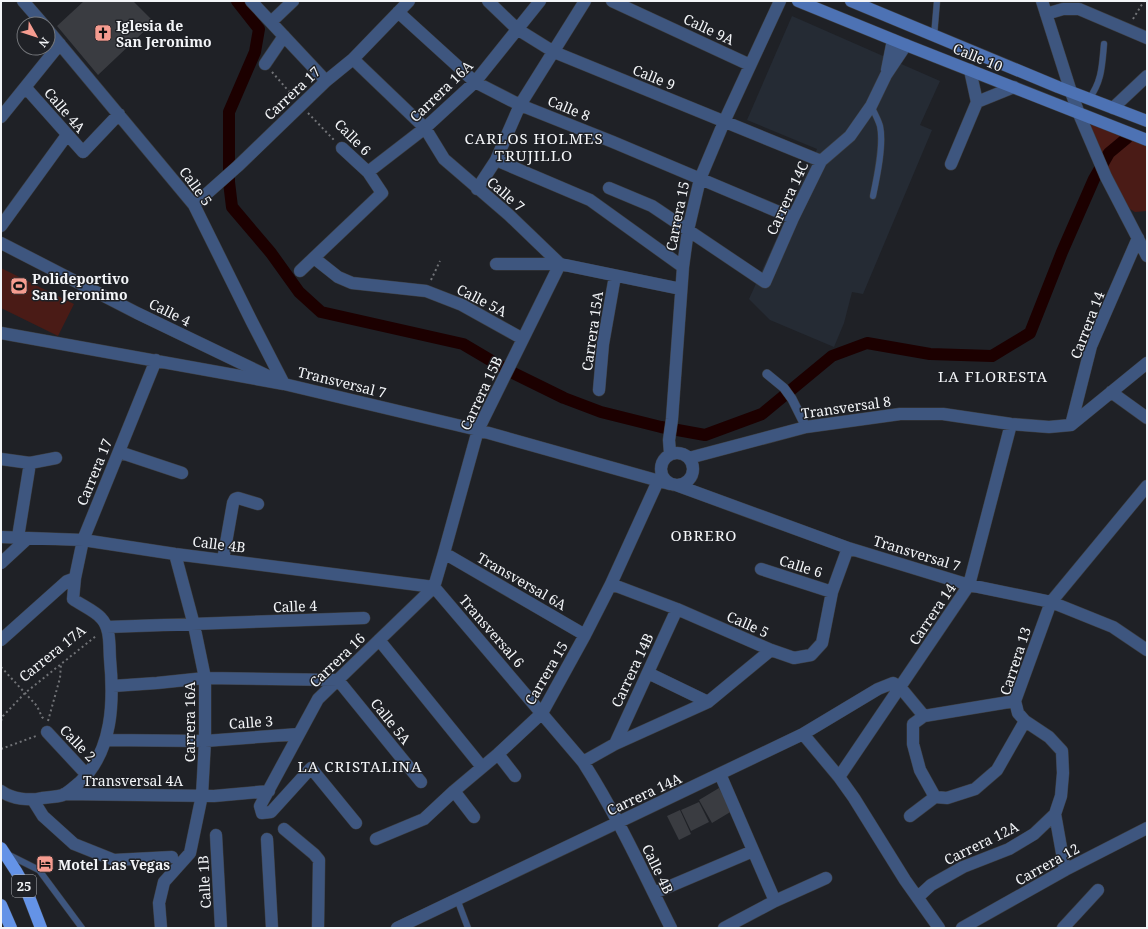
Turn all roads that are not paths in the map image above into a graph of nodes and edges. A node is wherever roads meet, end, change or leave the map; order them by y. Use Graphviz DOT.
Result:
graph roads {
  1 [pos="22,1"];
  2 [pos="251,1"];
  3 [pos="293,1"];
  4 [pos="408,1"];
  5 [pos="488,1"];
  6 [pos="540,1"];
  7 [pos="586,1"];
  8 [pos="612,1"];
  9 [pos="780,1"];
  10 [pos="798,1"];
  11 [pos="851,1"];
  12 [pos="937,1"];
  13 [pos="1042,1"];
  14 [pos="398,12"];
  15 [pos="1046,14"];
  16 [pos="36,16"];
  17 [pos="270,22"];
  18 [pos="517,29"];
  19 [pos="284,36"];
  20 [pos="934,36"];
  21 [pos="1147,38"];
  22 [pos="56,39"];
  23 [pos="893,40"];
  24 [pos="60,44"];
  25 [pos="1104,44"];
  26 [pos="906,45"];
  27 [pos="554,52"];
  28 [pos="353,59"];
  29 [pos="265,64"];
  30 [pos="750,65"];
  31 [pos="970,70"];
  32 [pos="886,75"];
  33 [pos="1147,76"];
  34 [pos="326,81"];
  35 [pos="475,82"];
  36 [pos="1014,87"];
  37 [pos="26,88"];
  38 [pos="1070,92"];
  39 [pos="1089,99"];
  40 [pos="977,102"];
  41 [pos="520,105"];
  42 [pos="871,106"];
  43 [pos="1113,108"];
  44 [pos="119,114"];
  45 [pos="1079,114"];
  46 [pos="1,117"];
  47 [pos="1147,121"];
  48 [pos="724,122"];
  49 [pos="425,128"];
  50 [pos="67,135"];
  51 [pos="1147,140"];
  52 [pos="342,148"];
  53 [pos="496,160"];
  54 [pos="821,161"];
  55 [pos="951,164"];
  56 [pos="368,172"];
  57 [pos="700,179"];
  58 [pos="609,188"];
  59 [pos="477,189"];
  60 [pos="873,196"];
  61 [pos="194,205"];
  62 [pos="793,218"];
  63 [pos="1,226"];
  64 [pos="688,230"];
  65 [pos="1138,238"];
  66 [pos="1,244"];
  67 [pos="1147,256"];
  68 [pos="314,258"];
  69 [pos="496,264"];
  70 [pos="560,264"];
  71 [pos="683,266"];
  72 [pos="300,271"];
  73 [pos="615,276"];
  74 [pos="681,289"];
  75 [pos="1,333"];
  76 [pos="523,339"];
  77 [pos="156,360"];
  78 [pos="1147,363"];
  79 [pos="767,374"];
  80 [pos="284,384"];
  81 [pos="599,390"];
  82 [pos="1112,392"];
  83 [pos="1147,418"];
  84 [pos="1011,424"];
  85 [pos="1071,425"];
  86 [pos="806,427"];
  87 [pos="478,430"];
  88 [pos="119,452"];
  89 [pos="670,453"];
  90 [pos="56,458"];
  91 [pos="689,458"];
  92 [pos="1,459"];
  93 [pos="30,463"];
  94 [pos="182,473"];
  95 [pos="658,481"];
  96 [pos="673,484"];
  97 [pos="1147,486"];
  98 [pos="258,504"];
  99 [pos="1,536"];
  100 [pos="23,538"];
  101 [pos="82,540"];
  102 [pos="848,548"];
  103 [pos="444,553"];
  104 [pos="175,554"];
  105 [pos="223,560"];
  106 [pos="1,563"];
  107 [pos="761,569"];
  108 [pos="75,578"];
  109 [pos="611,584"];
  110 [pos="969,585"];
  111 [pos="434,587"];
  112 [pos="832,592"];
  113 [pos="1051,602"];
  114 [pos="677,609"];
  115 [pos="364,618"];
  116 [pos="194,625"];
  117 [pos="107,628"];
  118 [pos="585,635"];
  119 [pos="1,640"];
  120 [pos="379,640"];
  121 [pos="771,650"];
  122 [pos="1147,650"];
  123 [pos="648,673"];
  124 [pos="205,678"];
  125 [pos="338,680"];
  126 [pos="113,686"];
  127 [pos="900,687"];
  128 [pos="1015,701"];
  129 [pos="708,702"];
  130 [pos="542,713"];
  131 [pos="924,716"];
  132 [pos="1025,721"];
  133 [pos="47,727"];
  134 [pos="299,734"];
  135 [pos="803,734"];
  136 [pos="105,740"];
  137 [pos="205,740"];
  138 [pos="615,744"];
  139 [pos="498,754"];
  140 [pos="583,762"];
  141 [pos="482,767"];
  142 [pos="720,774"];
  143 [pos="87,775"];
  144 [pos="515,776"];
  145 [pos="839,777"];
  146 [pos="421,782"];
  147 [pos="1,791"];
  148 [pos="269,791"];
  149 [pos="454,791"];
  150 [pos="64,794"];
  151 [pos="202,795"];
  152 [pos="936,798"];
  153 [pos="33,800"];
  154 [pos="1055,814"];
  155 [pos="910,816"];
  156 [pos="474,817"];
  157 [pos="619,822"];
  158 [pos="356,823"];
  159 [pos="284,828"];
  160 [pos="1147,828"];
  161 [pos="216,834"];
  162 [pos="376,838"];
  163 [pos="267,839"];
  164 [pos="2,850"];
  165 [pos="753,851"];
  166 [pos="172,857"];
  167 [pos="1065,870"];
  168 [pos="826,878"];
  169 [pos="1098,890"];
  170 [pos="654,893"];
  171 [pos="918,896"];
  172 [pos="457,899"];
  173 [pos="775,901"];
  174 [pos="1,905"];
  175 [pos="11,928"];
  176 [pos="41,928"];
  177 [pos="82,928"];
  178 [pos="161,928"];
  179 [pos="221,928"];
  180 [pos="272,928"];
  181 [pos="318,928"];
  182 [pos="397,928"];
  183 [pos="468,928"];
  184 [pos="671,928"];
  185 [pos="724,928"];
  186 [pos="939,928"];
  187 [pos="962,928"];
  188 [pos="1063,928"];
  1 -- 16 [label="street"];
  2 -- 17 [label="street"];
  3 -- 17 [label="street"];
  4 -- 14 [label="street, Carrera 17"];
  5 -- 18 [label="street, Calle 9"];
  6 -- 18 [label="street, Carrera 16A"];
  7 -- 27 [label="street"];
  8 -- 30 [label="street, Calle 9A"];
  9 -- 30 [label="street, Carrera 15"];
  10 -- 23 [label="main road, Calle 10"];
  11 -- 20 [label="main road, Calle 10"];
  12 -- 20 [label="lane"];
  13 -- 15 [label="street"];
  14 -- 28 [label="street, Carrera 17"];
  14 -- 35 [label="street, Calle 8"];
  15 -- 21 [label="street"];
  15 -- 38 [label="street"];
  17 -- 19 [label="street"];
  18 -- 27 [label="street, Calle 9"];
  18 -- 35 [label="street, Carrera 16A"];
  19 -- 29 [label="street"];
  19 -- 34 [label="street"];
  20 -- 38 [label="main road, Calle 10"];
  22 -- 24 [label="street, Calle 5"];
  23 -- 26 [label="main road, Calle 10"];
  23 -- 32 [label="street, Carrera 14C"];
  24 -- 37 [label="street"];
  24 -- 44 [label="street, Calle 5"];
  25 -- 39 [label="lane"];
  26 -- 31 [label="main road, Calle 10"];
  26 -- 32 [label="street, Carrera 14C"];
  27 -- 41 [label="street"];
  27 -- 48 [label="street, Calle 9"];
  28 -- 34 [label="street, Carrera 17"];
  28 -- 49 [label="street, Calle 7"];
  30 -- 48 [label="street, Carrera 15"];
  31 -- 36 [label="main road, Calle 10"];
  31 -- 40 [label="street"];
  32 -- 42 [label="street, Carrera 14C"];
  33 -- 43 [label="street"];
  34 -- 61 [label="street, Carrera 17"];
  35 -- 41 [label="street, Calle 8"];
  35 -- 49 [label="street, Carrera 16A"];
  36 -- 40 [label="street"];
  36 -- 45 [label="main road, Calle 10"];
  37 -- 46 [label="street"];
  37 -- 50 [label="street, Calle 4A"];
  38 -- 39 [label="main road, Calle 10"];
  38 -- 45 [label="street"];
  39 -- 43 [label="main road, Calle 10"];
  40 -- 55 [label="street"];
  41 -- 53 [label="street"];
  41 -- 57 [label="street, Calle 8"];
  42 -- 54 [label="street, Carrera 14C"];
  42 -- 60 [label="lane"];
  43 -- 47 [label="main road, Calle 10"];
  44 -- 50 [label="street, Calle 4A"];
  44 -- 61 [label="street, Calle 5"];
  45 -- 51 [label="main road, Calle 10"];
  45 -- 65 [label="street"];
  48 -- 54 [label="street, Calle 9"];
  48 -- 57 [label="street, Carrera 15"];
  49 -- 56 [label="street, Carrera 16A"];
  49 -- 59 [label="street, Calle 7"];
  50 -- 63 [label="street"];
  52 -- 56 [label="street, Calle 6"];
  53 -- 59 [label="street"];
  53 -- 71 [label="street, Calle 7"];
  54 -- 62 [label="street, Carrera 14C"];
  56 -- 68 [label="street, Calle 6"];
  57 -- 62 [label="street, Calle 8"];
  57 -- 64 [label="street, Carrera 15"];
  58 -- 64 [label="street"];
  59 -- 70 [label="street, Calle 7"];
  61 -- 80 [label="street, Calle 5"];
  62 -- 64 [label="street, Carrera 14C"];
  64 -- 71 [label="street, Carrera 15"];
  65 -- 67 [label="street"];
  65 -- 85 [label="street, Carrera 14"];
  66 -- 80 [label="street, Calle 4"];
  68 -- 72 [label="street"];
  68 -- 76 [label="street, Calle 5A"];
  69 -- 70 [label="street"];
  70 -- 73 [label="street"];
  70 -- 76 [label="street, Carrera 15B"];
  71 -- 74 [label="street, Carrera 15"];
  73 -- 74 [label="street"];
  73 -- 81 [label="street, Carrera 15A"];
  74 -- 89 [label="street, Carrera 15"];
  75 -- 77 [label="street, Transversal 7"];
  76 -- 87 [label="street, Carrera 15B"];
  77 -- 80 [label="street, Transversal 7"];
  77 -- 88 [label="street, Carrera 17"];
  78 -- 82 [label="street"];
  79 -- 86 [label="street"];
  80 -- 87 [label="street, Transversal 7"];
  82 -- 83 [label="street"];
  82 -- 85 [label="street"];
  84 -- 85 [label="street, Transversal 8"];
  84 -- 86 [label="street, Transversal 8"];
  84 -- 110 [label="street, Carrera 14"];
  86 -- 91 [label="street, Transversal 8"];
  87 -- 95 [label="street, Transversal 7"];
  87 -- 103 [label="street, Carrera 15B"];
  88 -- 94 [label="street"];
  88 -- 101 [label="street, Carrera 17"];
  89 -- 91 [label="street"];
  89 -- 96 [label="street"];
  90 -- 93 [label="street"];
  91 -- 96 [label="street"];
  92 -- 93 [label="street"];
  93 -- 100 [label="street"];
  95 -- 96 [label="street, Transversal 7"];
  95 -- 109 [label="street, Carrera 15"];
  96 -- 102 [label="street, Transversal 7"];
  97 -- 113 [label="street, Carrera 13"];
  98 -- 105 [label="street"];
  99 -- 100 [label="street, Calle 4B"];
  100 -- 101 [label="street, Calle 4B"];
  100 -- 106 [label="street"];
  101 -- 104 [label="street, Calle 4B"];
  101 -- 108 [label="street, Carrera 17"];
  102 -- 110 [label="street, Transversal 7"];
  102 -- 112 [label="street"];
  103 -- 111 [label="street, Carrera 15B"];
  103 -- 118 [label="street, Transversal 6A"];
  104 -- 105 [label="street, Calle 4B"];
  104 -- 116 [label="street, Carrera 16A"];
  105 -- 111 [label="street, Calle 4B"];
  107 -- 112 [label="street, Calle 6"];
  108 -- 117 [label="street, Carrera 17"];
  108 -- 119 [label="street"];
  109 -- 114 [label="street, Calle 5"];
  109 -- 118 [label="street, Carrera 15"];
  110 -- 113 [label="street, Transversal 7"];
  110 -- 127 [label="street, Carrera 14"];
  111 -- 120 [label="street, Carrera 16"];
  111 -- 130 [label="street, Transversal 6"];
  112 -- 121 [label="street, Calle 5"];
  113 -- 122 [label="street, Transversal 7"];
  113 -- 128 [label="street, Carrera 13"];
  114 -- 121 [label="street, Calle 5"];
  114 -- 123 [label="street, Carrera 14B"];
  115 -- 116 [label="street, Calle 4"];
  116 -- 117 [label="street, Calle 4"];
  116 -- 124 [label="street, Carrera 16A"];
  117 -- 126 [label="street"];
  118 -- 130 [label="street, Carrera 15"];
  120 -- 125 [label="street, Carrera 16"];
  120 -- 141 [label="street"];
  121 -- 129 [label="street"];
  123 -- 129 [label="street"];
  123 -- 138 [label="street, Carrera 14B"];
  124 -- 125 [label="street"];
  124 -- 126 [label="street"];
  124 -- 137 [label="street, Carrera 16A"];
  125 -- 134 [label="street, Carrera 16"];
  125 -- 146 [label="street, Calle 5A"];
  126 -- 136 [label="street"];
  127 -- 131 [label="street"];
  127 -- 135 [label="street, Carrera 14A"];
  127 -- 145 [label="street, Carrera 14"];
  128 -- 131 [label="street"];
  128 -- 132 [label="street, Carrera 13"];
  129 -- 138 [label="street"];
  130 -- 139 [label="street, Carrera 15"];
  130 -- 140 [label="street, Transversal 6"];
  131 -- 152 [label="street"];
  132 -- 152 [label="street"];
  132 -- 154 [label="street"];
  133 -- 143 [label="street, Calle 2"];
  134 -- 137 [label="street, Calle 3"];
  134 -- 148 [label="street, Carrera 16"];
  135 -- 142 [label="street, Carrera 14A"];
  135 -- 145 [label="street"];
  136 -- 137 [label="street, Calle 3"];
  136 -- 143 [label="street"];
  137 -- 151 [label="street, Carrera 16A"];
  138 -- 140 [label="street"];
  139 -- 141 [label="street, Carrera 15"];
  139 -- 144 [label="street"];
  140 -- 157 [label="street, Calle 4B"];
  141 -- 149 [label="street, Carrera 15"];
  142 -- 157 [label="street, Carrera 14A"];
  142 -- 165 [label="street"];
  143 -- 150 [label="street"];
  145 -- 171 [label="street"];
  147 -- 153 [label="street"];
  148 -- 151 [label="street"];
  148 -- 158 [label="street, Carrera 16"];
  149 -- 156 [label="street"];
  149 -- 162 [label="street, Carrera 15"];
  150 -- 151 [label="street, Transversal 4A"];
  150 -- 153 [label="street"];
  151 -- 178 [label="street, Carrera 16A"];
  152 -- 155 [label="street"];
  153 -- 166 [label="street"];
  154 -- 167 [label="street"];
  154 -- 171 [label="street, Carrera 12A"];
  157 -- 170 [label="street, Calle 4B"];
  157 -- 172 [label="street, Carrera 14A"];
  159 -- 181 [label="street"];
  160 -- 167 [label="street, Carrera 12"];
  161 -- 179 [label="street, Calle 1B"];
  163 -- 180 [label="street"];
  164 -- 176 [label="highway, 25"];
  164 -- 177 [label="lane"];
  165 -- 170 [label="street"];
  165 -- 173 [label="street"];
  167 -- 187 [label="street, Carrera 12"];
  168 -- 173 [label="street"];
  169 -- 188 [label="street"];
  170 -- 184 [label="street, Calle 4B"];
  171 -- 186 [label="street"];
  172 -- 182 [label="street, Carrera 14A"];
  172 -- 183 [label="lane"];
  173 -- 185 [label="street"];
  174 -- 175 [label="highway, 25"];
}
